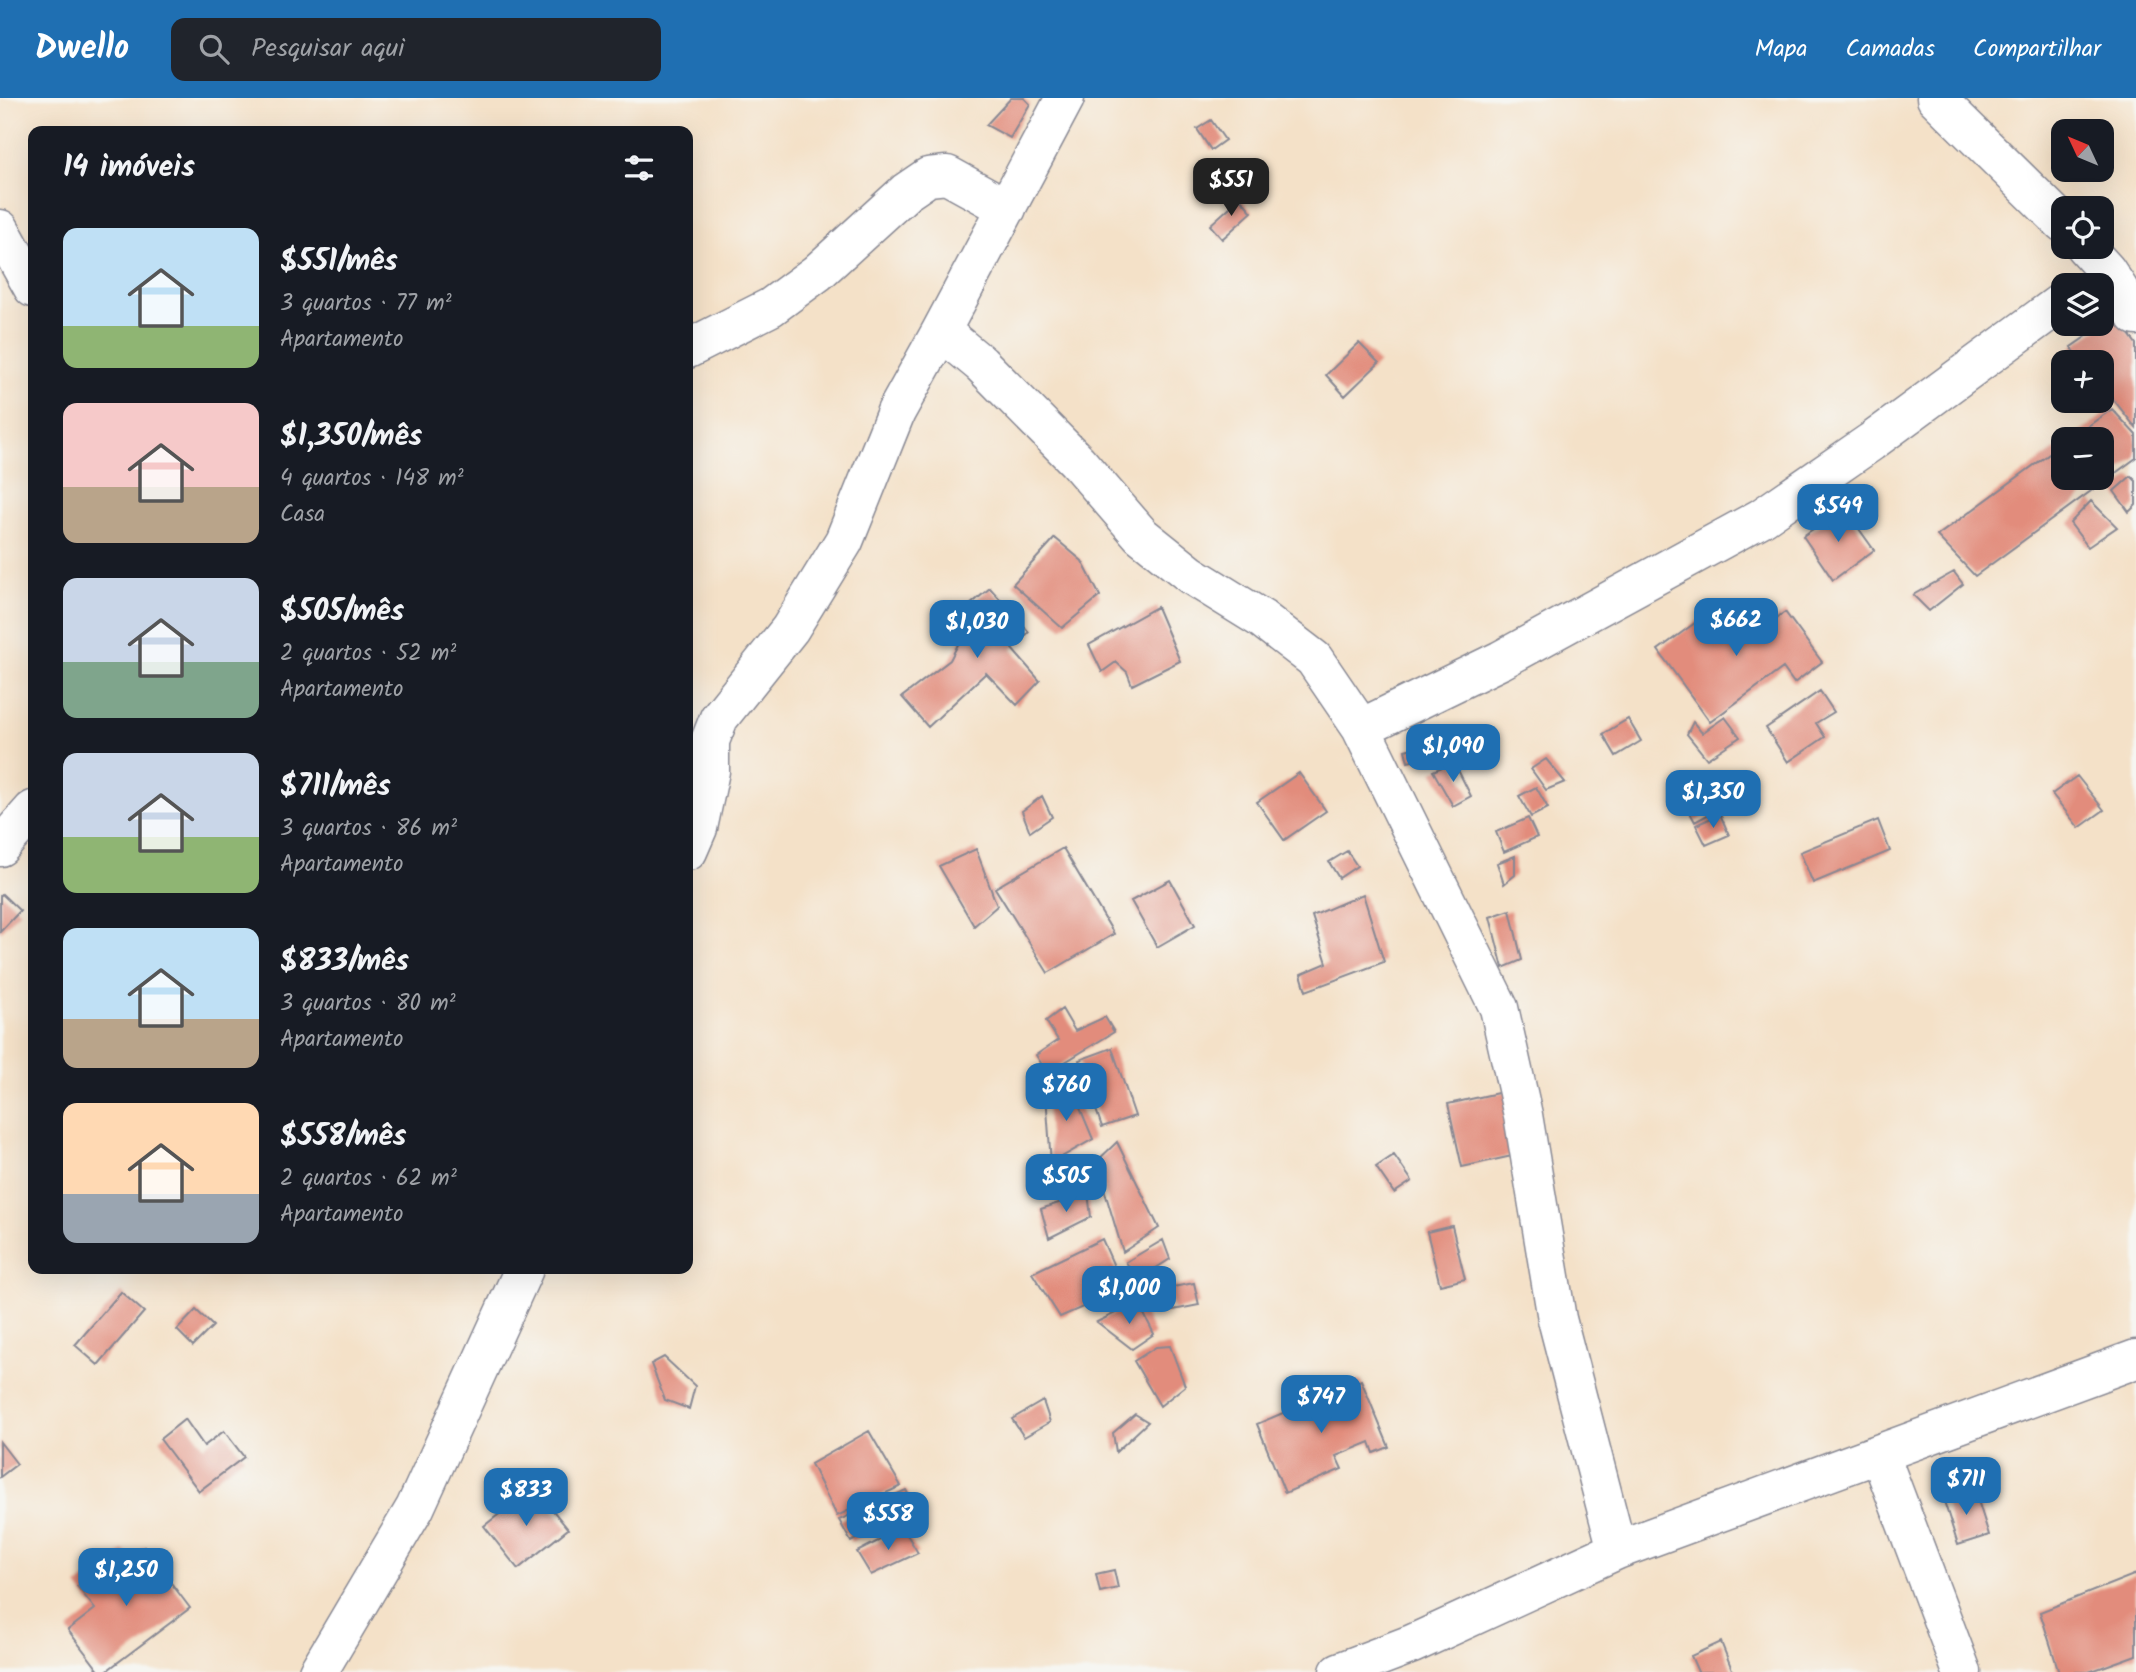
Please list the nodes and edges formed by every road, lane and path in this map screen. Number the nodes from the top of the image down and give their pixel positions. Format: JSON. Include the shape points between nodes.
{"nodes":[{"id":1,"x":1065,"y":98,"type":"edge"},
{"id":2,"x":1936,"y":98,"type":"edge"},
{"id":3,"x":1007,"y":208,"type":"junction"},
{"id":4,"x":2051,"y":211,"type":"edge"},
{"id":5,"x":0,"y":229,"type":"edge"},
{"id":6,"x":2092,"y":267,"type":"edge"},
{"id":7,"x":28,"y":279,"type":"edge"},
{"id":8,"x":2051,"y":310,"type":"edge"},
{"id":9,"x":2136,"y":316,"type":"edge"},
{"id":10,"x":941,"y":331,"type":"junction"},
{"id":11,"x":693,"y":346,"type":"edge"},
{"id":12,"x":1361,"y":728,"type":"junction"},
{"id":13,"x":28,"y":816,"type":"edge"},
{"id":14,"x":693,"y":840,"type":"edge"},
{"id":15,"x":0,"y":848,"type":"edge"},
{"id":16,"x":522,"y":1274,"type":"edge"},
{"id":17,"x":2136,"y":1359,"type":"edge"},
{"id":18,"x":1880,"y":1455,"type":"junction"},
{"id":19,"x":1617,"y":1550,"type":"junction"},
{"id":20,"x":1417,"y":1658,"type":"edge"},
{"id":21,"x":318,"y":1672,"type":"edge"},
{"id":22,"x":1339,"y":1672,"type":"edge"},
{"id":23,"x":1962,"y":1672,"type":"edge"}],
"edges":[{"from":1,"to":3,"type":"street"},
{"from":2,"to":4,"type":"street"},
{"from":3,"to":10,"type":"street"},
{"from":3,"to":11,"type":"street","via":[[947,175],[928,177],[771,307]]},
{"from":5,"to":7,"type":"street"},
{"from":6,"to":9,"type":"street"},
{"from":8,"to":12,"type":"street","via":[[1761,518],[1502,660]]},
{"from":10,"to":12,"type":"street","via":[[1029,412],[1141,535],[1314,659]]},
{"from":10,"to":14,"type":"street","via":[[895,412],[844,541],[790,629],[719,718],[710,741],[710,771]]},
{"from":12,"to":19,"type":"street","via":[[1499,1008],[1524,1115],[1556,1319]]},
{"from":13,"to":15,"type":"street"},
{"from":16,"to":21,"type":"street","via":[[415,1508]]},
{"from":17,"to":18,"type":"street"},
{"from":18,"to":19,"type":"street"},
{"from":18,"to":23,"type":"street"},
{"from":19,"to":20,"type":"street"},
{"from":20,"to":22,"type":"street"}]}
